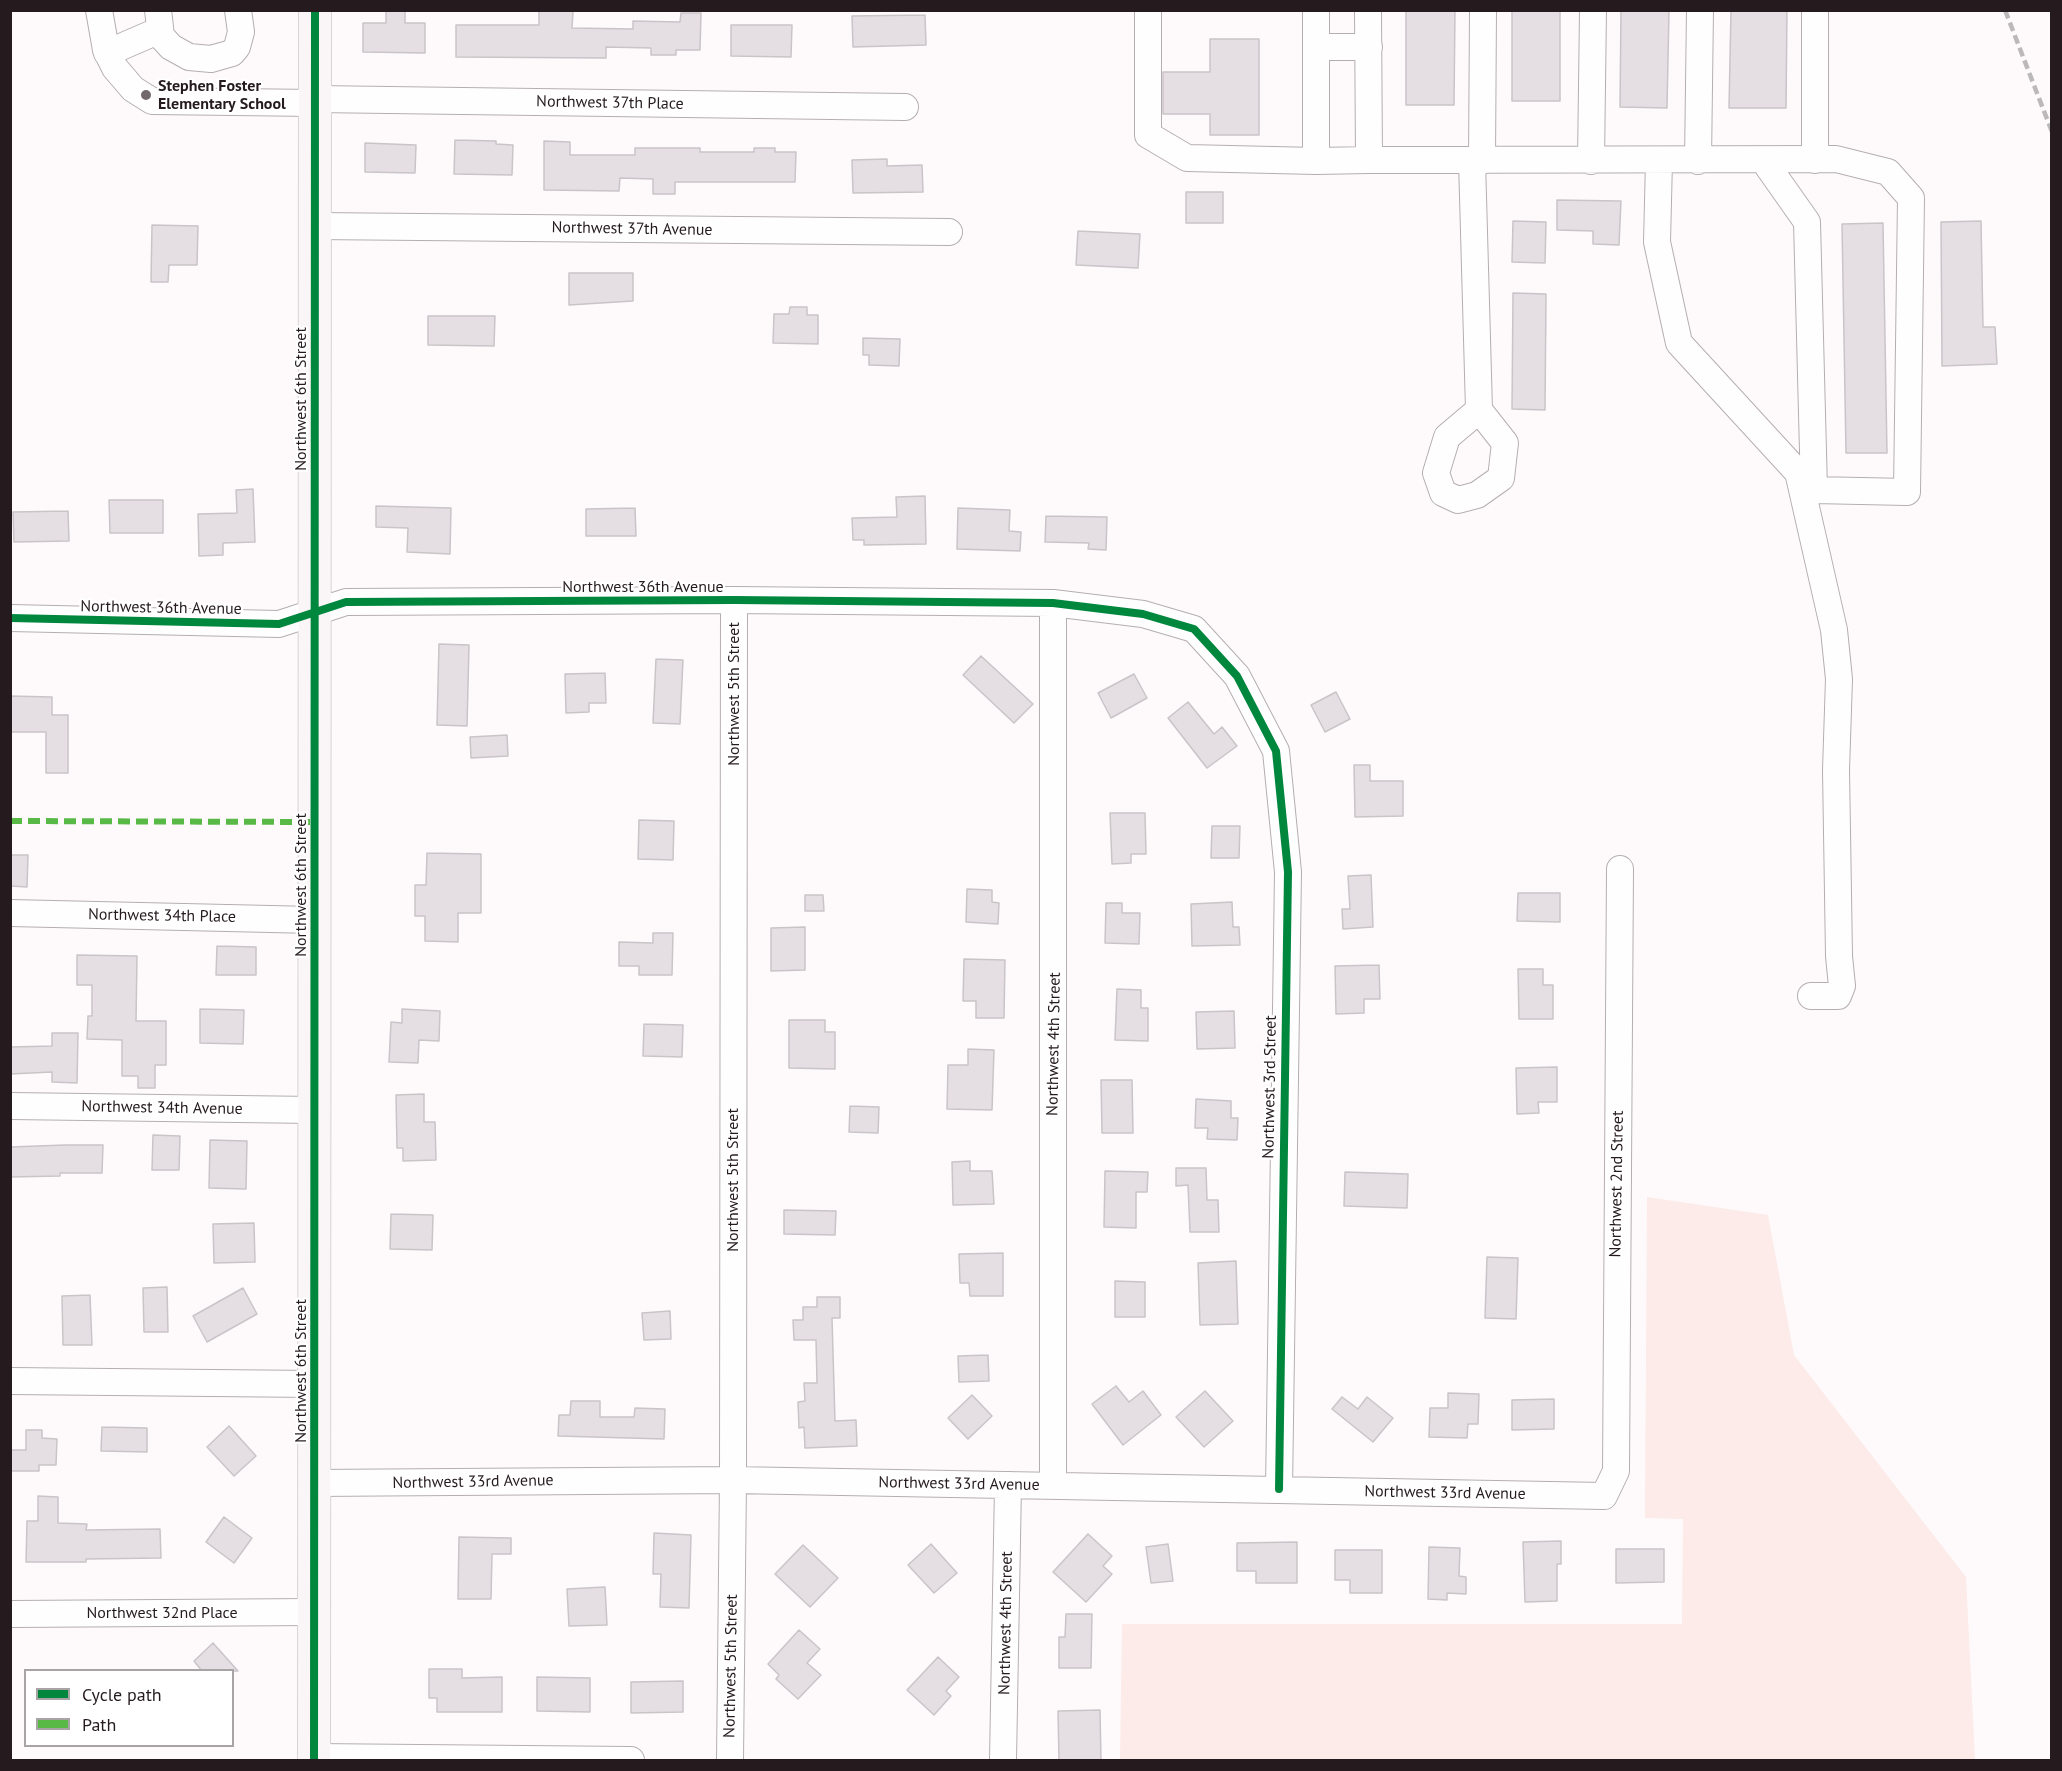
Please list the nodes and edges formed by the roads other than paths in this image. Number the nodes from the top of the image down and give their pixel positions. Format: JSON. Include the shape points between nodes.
{"nodes":[{"id":1,"x":99,"y":10,"type":"edge"},
{"id":2,"x":238,"y":10,"type":"edge"},
{"id":3,"x":315,"y":10,"type":"edge"},
{"id":4,"x":1148,"y":10,"type":"edge"},
{"id":5,"x":1316,"y":10,"type":"edge"},
{"id":6,"x":1368,"y":10,"type":"edge"},
{"id":7,"x":1483,"y":10,"type":"edge"},
{"id":8,"x":1593,"y":10,"type":"edge"},
{"id":9,"x":1700,"y":10,"type":"edge"},
{"id":10,"x":1815,"y":10,"type":"edge"},
{"id":11,"x":159,"y":20,"type":"edge"},
{"id":12,"x":1316,"y":47,"type":"junction"},
{"id":13,"x":1369,"y":47,"type":"junction"},
{"id":14,"x":107,"y":53,"type":"junction"},
{"id":15,"x":315,"y":101,"type":"junction"},
{"id":16,"x":904,"y":107,"type":"dead end"},
{"id":17,"x":1369,"y":160,"type":"junction"},
{"id":18,"x":1477,"y":160,"type":"junction"},
{"id":19,"x":1815,"y":160,"type":"junction"},
{"id":20,"x":1316,"y":161,"type":"junction"},
{"id":21,"x":1591,"y":161,"type":"junction"},
{"id":22,"x":1659,"y":161,"type":"junction"},
{"id":23,"x":1698,"y":161,"type":"junction"},
{"id":24,"x":1764,"y":161,"type":"junction"},
{"id":25,"x":315,"y":226,"type":"junction"},
{"id":26,"x":949,"y":232,"type":"dead end"},
{"id":27,"x":1479,"y":410,"type":"dead end"},
{"id":28,"x":1806,"y":481,"type":"junction"},
{"id":29,"x":734,"y":600,"type":"junction"},
{"id":30,"x":1053,"y":603,"type":"junction"},
{"id":31,"x":314,"y":613,"type":"junction"},
{"id":32,"x":10,"y":618,"type":"edge"},
{"id":33,"x":1246,"y":693,"type":"joint"},
{"id":34,"x":1620,"y":869,"type":"dead end"},
{"id":35,"x":10,"y":913,"type":"edge"},
{"id":36,"x":314,"y":920,"type":"junction"},
{"id":37,"x":1811,"y":996,"type":"dead end"},
{"id":38,"x":10,"y":1106,"type":"edge"},
{"id":39,"x":314,"y":1110,"type":"junction"},
{"id":40,"x":10,"y":1381,"type":"edge"},
{"id":41,"x":314,"y":1384,"type":"junction"},
{"id":42,"x":733,"y":1480,"type":"junction"},
{"id":43,"x":314,"y":1484,"type":"junction"},
{"id":44,"x":1008,"y":1485,"type":"junction"},
{"id":45,"x":1053,"y":1486,"type":"junction"},
{"id":46,"x":1279,"y":1489,"type":"junction"},
{"id":47,"x":1604,"y":1496,"type":"joint"},
{"id":48,"x":314,"y":1612,"type":"junction"},
{"id":49,"x":10,"y":1614,"type":"edge"},
{"id":50,"x":314,"y":1759,"type":"edge"},
{"id":51,"x":631,"y":1761,"type":"edge"},
{"id":52,"x":730,"y":1761,"type":"edge"},
{"id":53,"x":1003,"y":1761,"type":"edge"}],
"edges":[{"from":1,"to":14,"type":"street"},
{"from":2,"to":11,"type":"street","via":[[241,32],[237,47],[232,53],[211,59],[183,55],[161,36]]},
{"from":3,"to":15,"type":"main road","name":"Northwest 6th Street"},
{"from":4,"to":20,"type":"street","via":[[1149,135],[1187,158]]},
{"from":5,"to":12,"type":"street"},
{"from":6,"to":13,"type":"street"},
{"from":7,"to":18,"type":"street"},
{"from":8,"to":21,"type":"street"},
{"from":9,"to":23,"type":"street"},
{"from":10,"to":19,"type":"street"},
{"from":11,"to":14,"type":"street"},
{"from":12,"to":13,"type":"street"},
{"from":12,"to":20,"type":"street"},
{"from":13,"to":17,"type":"street"},
{"from":14,"to":15,"type":"street","name":"Northwest 37th Place","via":[[133,89],[160,103]]},
{"from":15,"to":16,"type":"street","name":"Northwest 37th Place"},
{"from":15,"to":25,"type":"main road","name":"Northwest 6th Street"},
{"from":17,"to":18,"type":"street"},
{"from":17,"to":20,"type":"street"},
{"from":18,"to":21,"type":"street"},
{"from":18,"to":27,"type":"street"},
{"from":19,"to":24,"type":"street"},
{"from":19,"to":28,"type":"street","via":[[1836,159],[1887,172],[1911,198],[1907,492]]},
{"from":21,"to":22,"type":"street"},
{"from":22,"to":23,"type":"street"},
{"from":22,"to":28,"type":"street","via":[[1657,242],[1679,343]]},
{"from":23,"to":24,"type":"street"},
{"from":24,"to":28,"type":"street","via":[[1807,222]]},
{"from":25,"to":26,"type":"street","name":"Northwest 37th Avenue"},
{"from":25,"to":31,"type":"main road","name":"Northwest 6th Street"},
{"from":28,"to":37,"type":"street","via":[[1834,630],[1839,679],[1836,770],[1842,986],[1838,996]]},
{"from":29,"to":30,"type":"street","name":"Northwest 36th Avenue"},
{"from":29,"to":31,"type":"street","name":"Northwest 36th Avenue","via":[[346,602]]},
{"from":29,"to":42,"type":"street","name":"Northwest 5th Street"},
{"from":30,"to":33,"type":"street","name":"Northwest 36th Avenue","via":[[1143,614],[1194,628],[1237,676]]},
{"from":30,"to":45,"type":"street","name":"Northwest 4th Street"},
{"from":31,"to":32,"type":"street","name":"Northwest 36th Avenue","via":[[279,624]]},
{"from":31,"to":36,"type":"main road","name":"Northwest 6th Street"},
{"from":33,"to":46,"type":"street","name":"Northwest 3rd Street","via":[[1276,751],[1288,872]]},
{"from":34,"to":47,"type":"street","name":"Northwest 2nd Street","via":[[1616,1471]]},
{"from":35,"to":36,"type":"street","name":"Northwest 34th Place"},
{"from":36,"to":39,"type":"main road","name":"Northwest 6th Street"},
{"from":38,"to":39,"type":"street","name":"Northwest 34th Avenue"},
{"from":39,"to":41,"type":"main road","name":"Northwest 6th Street"},
{"from":40,"to":41,"type":"street"},
{"from":41,"to":43,"type":"main road","name":"Northwest 6th Street"},
{"from":42,"to":43,"type":"street","name":"Northwest 33rd Avenue"},
{"from":42,"to":44,"type":"street","name":"Northwest 33rd Avenue"},
{"from":42,"to":52,"type":"street","name":"Northwest 5th Street"},
{"from":43,"to":48,"type":"main road","name":"Northwest 6th Street"},
{"from":44,"to":45,"type":"street","name":"Northwest 33rd Avenue"},
{"from":44,"to":53,"type":"street","name":"Northwest 4th Street"},
{"from":45,"to":46,"type":"street","name":"Northwest 33rd Avenue"},
{"from":46,"to":47,"type":"street","name":"Northwest 33rd Avenue"},
{"from":48,"to":49,"type":"street","name":"Northwest 32nd Place"},
{"from":48,"to":50,"type":"main road","name":"Northwest 6th Street"},
{"from":50,"to":51,"type":"street"}]}
